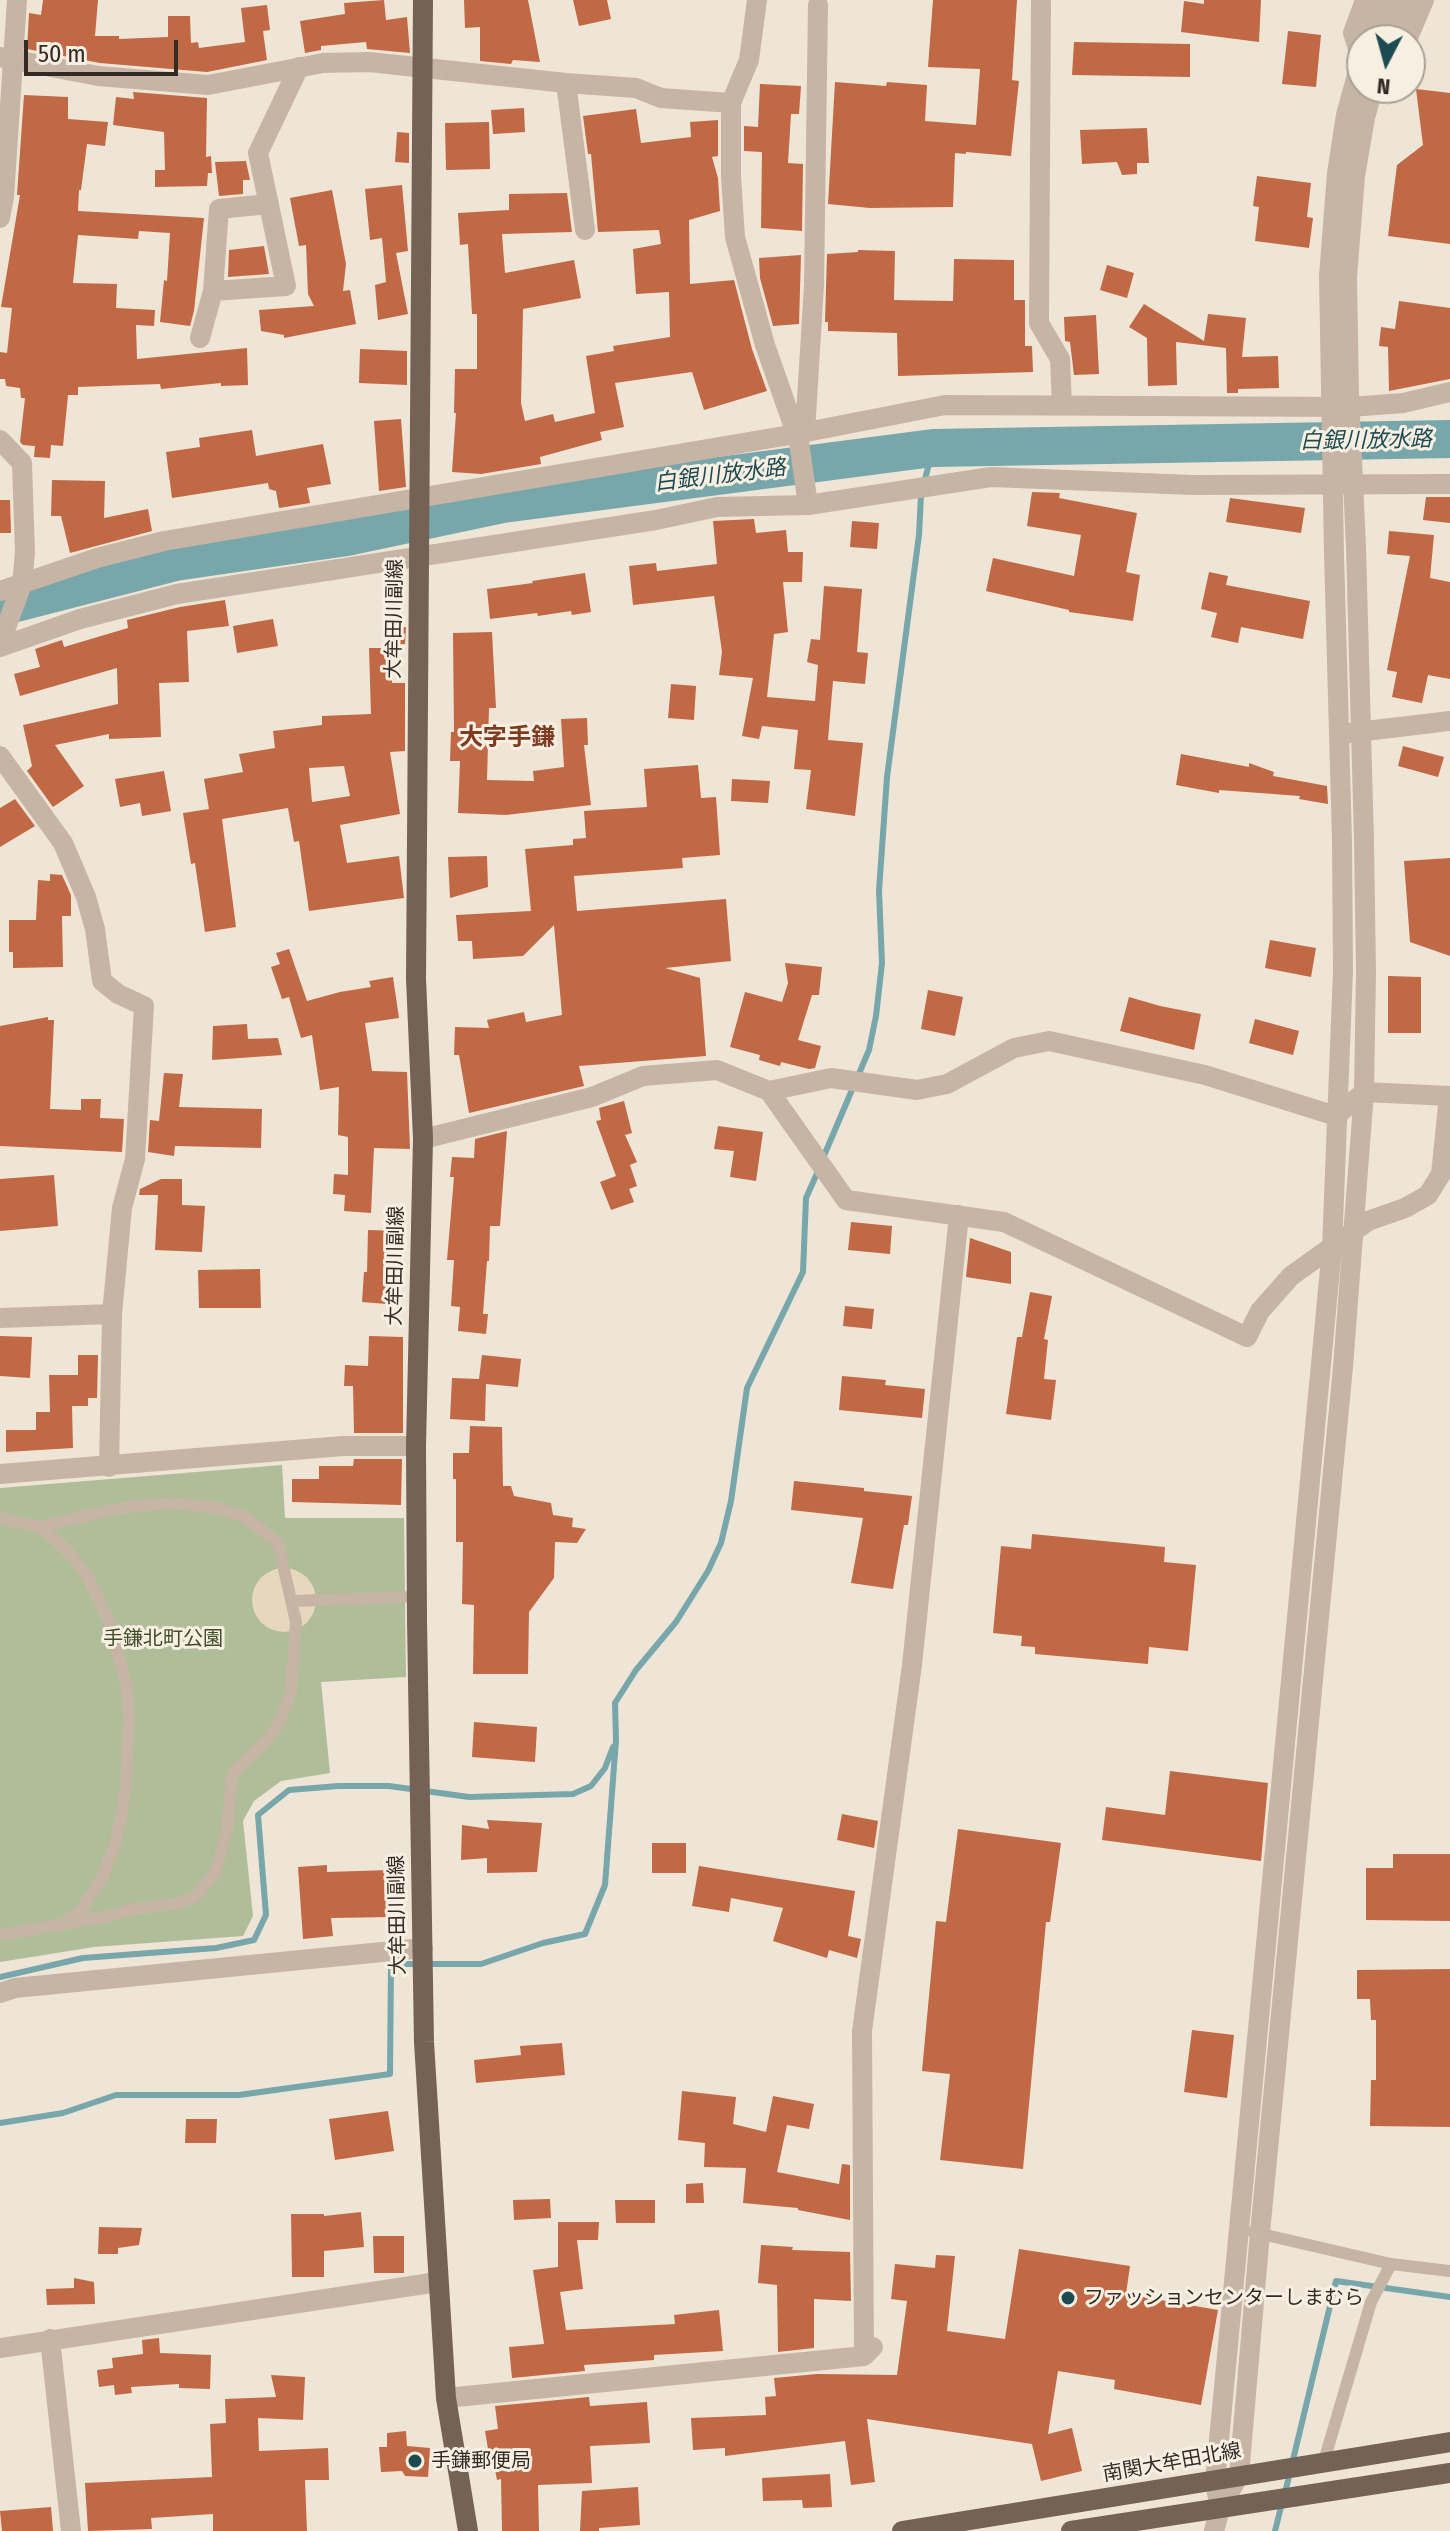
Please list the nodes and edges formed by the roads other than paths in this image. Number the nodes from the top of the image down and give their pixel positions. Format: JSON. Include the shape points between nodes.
{"nodes":[{"id":1,"x":17,"y":0,"type":"edge"},
{"id":2,"x":423,"y":0,"type":"edge"},
{"id":3,"x":757,"y":0,"type":"edge"},
{"id":4,"x":1041,"y":0,"type":"edge"},
{"id":5,"x":1365,"y":0,"type":"edge"},
{"id":6,"x":1384,"y":0,"type":"edge"},
{"id":7,"x":1404,"y":0,"type":"edge"},
{"id":8,"x":1424,"y":0,"type":"edge"},
{"id":9,"x":818,"y":5,"type":"dead end"},
{"id":10,"x":1356,"y":24,"type":"edge"},
{"id":11,"x":1374,"y":24,"type":"edge"},
{"id":12,"x":1394,"y":24,"type":"edge"},
{"id":13,"x":1414,"y":24,"type":"edge"},
{"id":14,"x":7,"y":57,"type":"edge"},
{"id":15,"x":299,"y":67,"type":"junction"},
{"id":16,"x":423,"y":68,"type":"junction"},
{"id":17,"x":566,"y":83,"type":"junction"},
{"id":18,"x":731,"y":103,"type":"junction"},
{"id":19,"x":1349,"y":104,"type":"edge"},
{"id":20,"x":1369,"y":104,"type":"edge"},
{"id":21,"x":269,"y":204,"type":"junction"},
{"id":22,"x":0,"y":218,"type":"edge"},
{"id":23,"x":585,"y":230,"type":"dead end"},
{"id":24,"x":213,"y":291,"type":"junction"},
{"id":25,"x":200,"y":338,"type":"dead end"},
{"id":26,"x":1450,"y":392,"type":"edge"},
{"id":27,"x":1062,"y":406,"type":"junction"},
{"id":28,"x":1341,"y":407,"type":"junction"},
{"id":29,"x":800,"y":436,"type":"junction"},
{"id":30,"x":0,"y":440,"type":"edge"},
{"id":31,"x":1343,"y":484,"type":"junction"},
{"id":32,"x":1450,"y":484,"type":"edge"},
{"id":33,"x":420,"y":498,"type":"junction"},
{"id":34,"x":808,"y":499,"type":"junction"},
{"id":35,"x":419,"y":553,"type":"junction"},
{"id":36,"x":22,"y":584,"type":"junction"},
{"id":37,"x":0,"y":591,"type":"edge"},
{"id":38,"x":0,"y":646,"type":"edge"},
{"id":39,"x":1450,"y":721,"type":"edge"},
{"id":40,"x":1361,"y":731,"type":"junction"},
{"id":41,"x":1340,"y":734,"type":"junction"},
{"id":42,"x":0,"y":756,"type":"edge"},
{"id":43,"x":769,"y":1091,"type":"junction"},
{"id":44,"x":1364,"y":1092,"type":"junction"},
{"id":45,"x":1449,"y":1096,"type":"edge"},
{"id":46,"x":1336,"y":1116,"type":"junction"},
{"id":47,"x":423,"y":1139,"type":"junction"},
{"id":48,"x":959,"y":1215,"type":"junction"},
{"id":49,"x":1354,"y":1232,"type":"junction"},
{"id":50,"x":1332,"y":1248,"type":"junction"},
{"id":51,"x":112,"y":1314,"type":"junction"},
{"id":52,"x":0,"y":1318,"type":"edge"},
{"id":53,"x":416,"y":1446,"type":"junction"},
{"id":54,"x":109,"y":1467,"type":"junction"},
{"id":55,"x":0,"y":1474,"type":"edge"},
{"id":56,"x":0,"y":1518,"type":"edge"},
{"id":57,"x":39,"y":1527,"type":"junction"},
{"id":58,"x":405,"y":1597,"type":"dead end"},
{"id":59,"x":293,"y":1601,"type":"junction"},
{"id":60,"x":64,"y":1924,"type":"junction"},
{"id":61,"x":0,"y":1935,"type":"edge"},
{"id":62,"x":423,"y":1948,"type":"junction"},
{"id":63,"x":0,"y":1993,"type":"edge"},
{"id":64,"x":1239,"y":2228,"type":"junction"},
{"id":65,"x":1260,"y":2233,"type":"junction"},
{"id":66,"x":1391,"y":2264,"type":"junction"},
{"id":67,"x":1450,"y":2271,"type":"edge"},
{"id":68,"x":438,"y":2282,"type":"junction"},
{"id":69,"x":50,"y":2339,"type":"junction"},
{"id":70,"x":0,"y":2348,"type":"edge"},
{"id":71,"x":446,"y":2398,"type":"junction"},
{"id":72,"x":1450,"y":2442,"type":"edge"},
{"id":73,"x":1324,"y":2461,"type":"junction"},
{"id":74,"x":1450,"y":2473,"type":"edge"},
{"id":75,"x":1239,"y":2475,"type":"junction"},
{"id":76,"x":1215,"y":2482,"type":"junction"},
{"id":77,"x":1220,"y":2509,"type":"junction"},
{"id":78,"x":71,"y":2531,"type":"edge"},
{"id":79,"x":468,"y":2531,"type":"edge"},
{"id":80,"x":902,"y":2531,"type":"edge"},
{"id":81,"x":1071,"y":2531,"type":"edge"},
{"id":82,"x":1214,"y":2531,"type":"edge"}],
"edges":[{"from":1,"to":14,"type":"street"},
{"from":2,"to":16,"type":"main road","name":"大牟田川副線"},
{"from":3,"to":18,"type":"street","via":[[749,60]]},
{"from":4,"to":27,"type":"street","via":[[1039,323],[1060,359]]},
{"from":5,"to":10,"type":"street"},
{"from":6,"to":11,"type":"street"},
{"from":7,"to":12,"type":"street"},
{"from":8,"to":13,"type":"street"},
{"from":9,"to":29,"type":"street","via":[[814,285]]},
{"from":14,"to":15,"type":"street","via":[[98,76],[208,85]]},
{"from":14,"to":22,"type":"street"},
{"from":15,"to":16,"type":"street","via":[[369,62]]},
{"from":15,"to":21,"type":"street","via":[[258,153]]},
{"from":16,"to":17,"type":"street"},
{"from":16,"to":33,"type":"main road","name":"大牟田川副線"},
{"from":17,"to":18,"type":"street"},
{"from":17,"to":23,"type":"street"},
{"from":18,"to":29,"type":"street","via":[[735,237],[765,345]]},
{"from":19,"to":28,"type":"street","via":[[1329,276]]},
{"from":20,"to":28,"type":"street","via":[[1350,227]]},
{"from":21,"to":24,"type":"street","via":[[219,209]]},
{"from":21,"to":24,"type":"street","via":[[286,286]]},
{"from":24,"to":25,"type":"street"},
{"from":26,"to":28,"type":"street","via":[[1403,403]]},
{"from":27,"to":28,"type":"street"},
{"from":27,"to":29,"type":"street","via":[[945,405]]},
{"from":28,"to":31,"type":"street"},
{"from":29,"to":33,"type":"street"},
{"from":29,"to":34,"type":"street"},
{"from":30,"to":36,"type":"street","via":[[22,463]]},
{"from":31,"to":32,"type":"street"},
{"from":31,"to":34,"type":"street","via":[[991,477]]},
{"from":31,"to":40,"type":"street","via":[[1356,547]]},
{"from":31,"to":41,"type":"street","via":[[1334,554]]},
{"from":33,"to":35,"type":"main road","name":"大牟田川副線"},
{"from":33,"to":36,"type":"street","via":[[164,541]]},
{"from":34,"to":35,"type":"street","via":[[717,507]]},
{"from":35,"to":38,"type":"street","via":[[177,594]]},
{"from":35,"to":47,"type":"main road","name":"大牟田川副線","via":[[416,979]]},
{"from":36,"to":37,"type":"street"},
{"from":36,"to":38,"type":"street"},
{"from":39,"to":40,"type":"street"},
{"from":40,"to":41,"type":"street"},
{"from":40,"to":44,"type":"street"},
{"from":41,"to":46,"type":"street","via":[[1343,971]]},
{"from":42,"to":51,"type":"street","via":[[63,843],[86,897],[102,981],[144,1006],[135,1159],[122,1208]]},
{"from":43,"to":46,"type":"street","via":[[831,1078],[917,1090],[947,1084],[1014,1048],[1049,1041],[1205,1075]]},
{"from":43,"to":47,"type":"street","via":[[717,1070],[643,1076],[592,1097]]},
{"from":43,"to":48,"type":"street","via":[[846,1200]]},
{"from":44,"to":45,"type":"street"},
{"from":44,"to":46,"type":"street"},
{"from":44,"to":49,"type":"street"},
{"from":45,"to":49,"type":"street","via":[[1441,1174],[1428,1195]]},
{"from":46,"to":50,"type":"street"},
{"from":47,"to":53,"type":"main road","name":"大牟田川副線"},
{"from":48,"to":50,"type":"street","via":[[1004,1222],[1247,1337],[1260,1311],[1291,1276]]},
{"from":48,"to":71,"type":"street","via":[[912,1665],[862,2031],[869,2351]]},
{"from":49,"to":50,"type":"street"},
{"from":49,"to":65,"type":"street"},
{"from":50,"to":64,"type":"street"},
{"from":51,"to":52,"type":"street"},
{"from":51,"to":54,"type":"street"},
{"from":53,"to":54,"type":"street","via":[[343,1446]]},
{"from":53,"to":62,"type":"main road","name":"大牟田川副線"},
{"from":54,"to":55,"type":"street"},
{"from":56,"to":57,"type":"lane"},
{"from":57,"to":59,"type":"lane","via":[[121,1508],[170,1503],[217,1508],[247,1518],[278,1543]]},
{"from":57,"to":60,"type":"lane","via":[[72,1556],[97,1594],[126,1683],[129,1714],[126,1782],[115,1845],[101,1880]]},
{"from":58,"to":59,"type":"lane"},
{"from":59,"to":60,"type":"lane","via":[[297,1635],[291,1692],[277,1727],[232,1773],[227,1829],[215,1874],[196,1896],[179,1903]]},
{"from":60,"to":61,"type":"lane"},
{"from":62,"to":63,"type":"street"},
{"from":62,"to":68,"type":"main road","name":"大牟田川副線"},
{"from":64,"to":65,"type":"lane"},
{"from":64,"to":76,"type":"street"},
{"from":65,"to":66,"type":"lane"},
{"from":65,"to":75,"type":"street"},
{"from":66,"to":67,"type":"lane"},
{"from":66,"to":73,"type":"lane","via":[[1371,2302]]},
{"from":68,"to":69,"type":"street"},
{"from":68,"to":71,"type":"main road","name":"大牟田川副線"},
{"from":69,"to":70,"type":"street"},
{"from":69,"to":78,"type":"street"},
{"from":71,"to":79,"type":"main road","name":"大牟田川副線"},
{"from":72,"to":73,"type":"main road","name":"南関大牟田北線"},
{"from":73,"to":75,"type":"main road","name":"南関大牟田北線"},
{"from":74,"to":77,"type":"main road"},
{"from":75,"to":76,"type":"main road","name":"南関大牟田北線"},
{"from":75,"to":77,"type":"street"},
{"from":76,"to":77,"type":"street"},
{"from":76,"to":80,"type":"main road","name":"南関大牟田北線"},
{"from":77,"to":81,"type":"main road"},
{"from":77,"to":82,"type":"street"}]}
